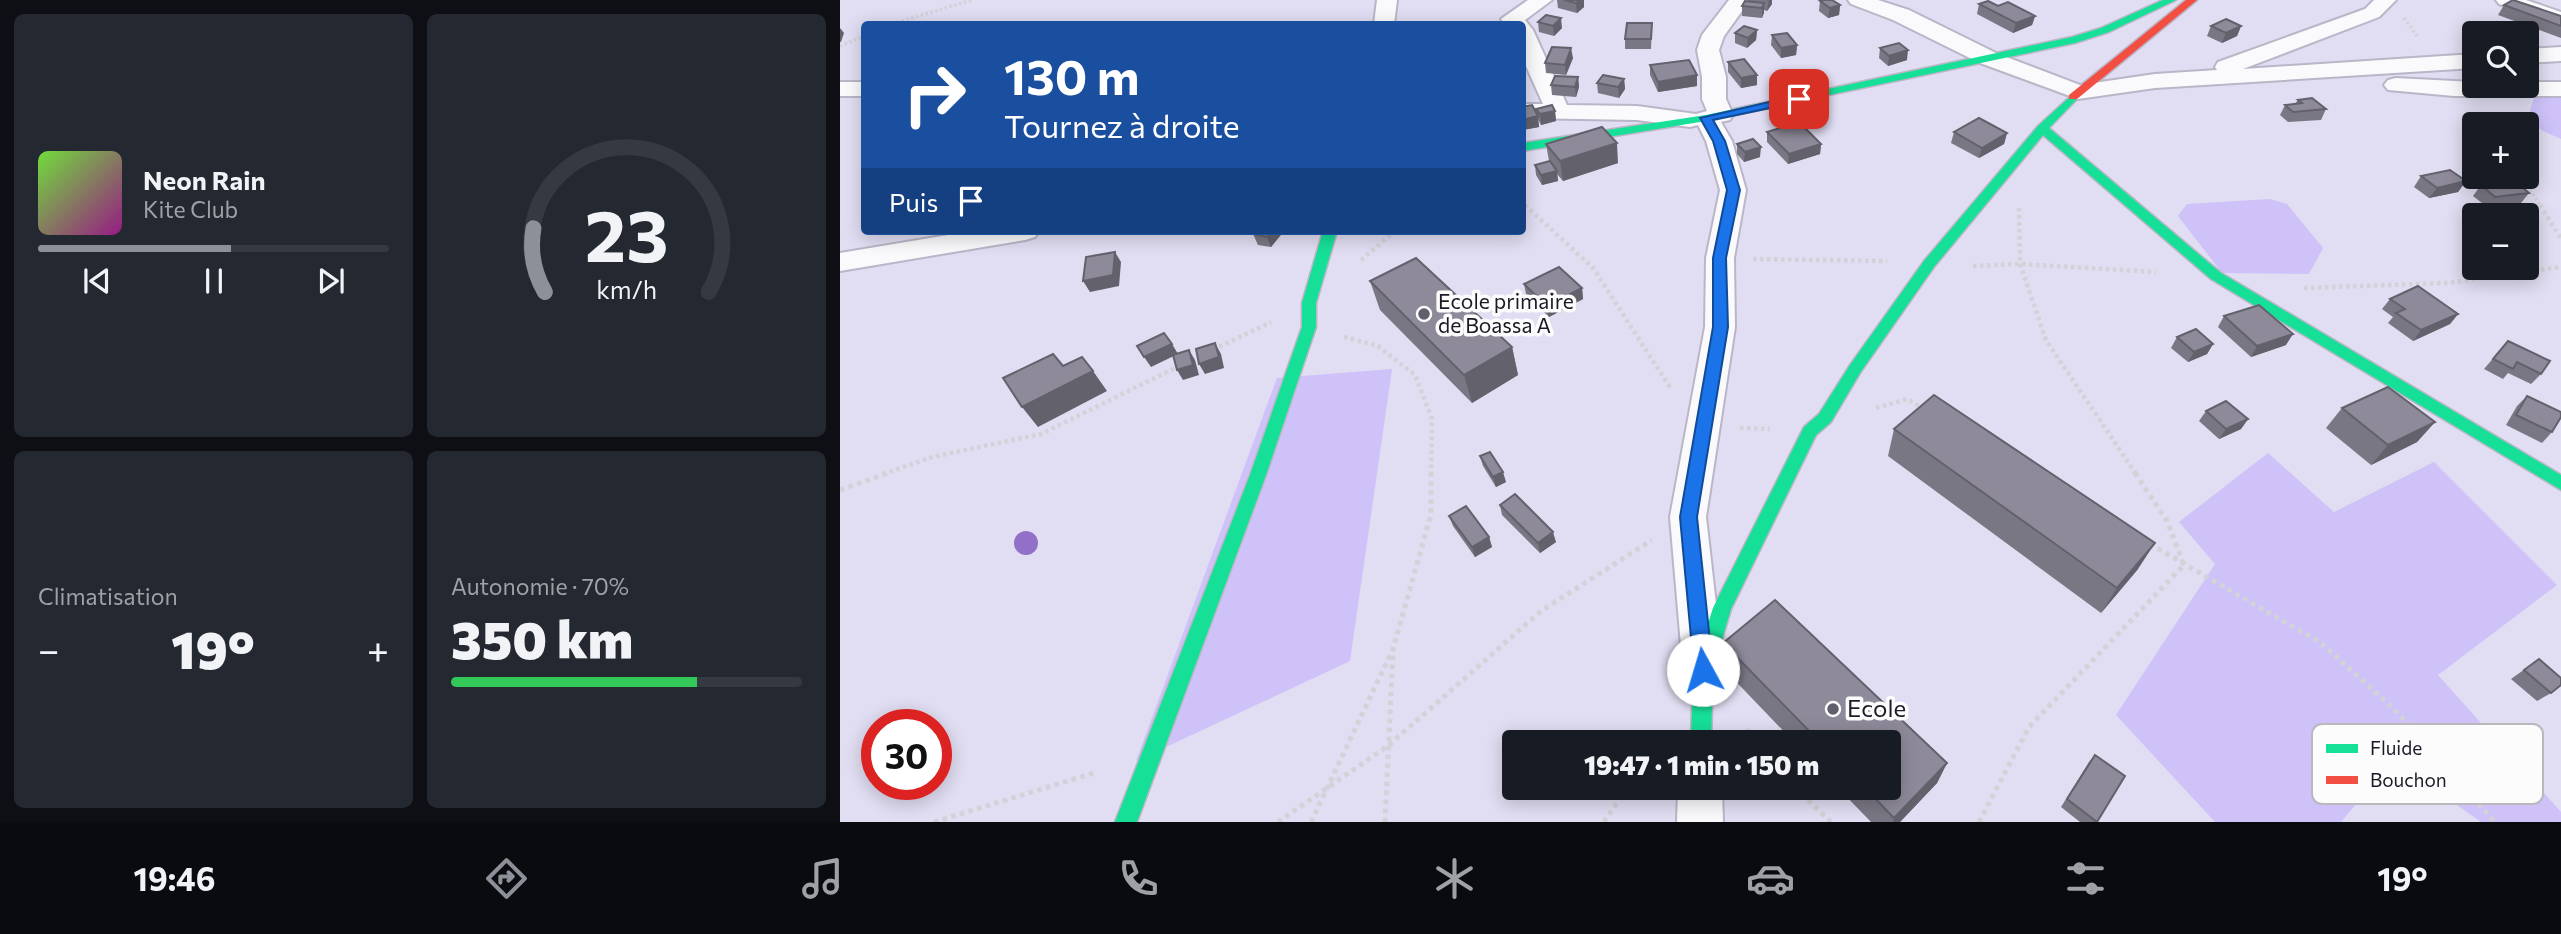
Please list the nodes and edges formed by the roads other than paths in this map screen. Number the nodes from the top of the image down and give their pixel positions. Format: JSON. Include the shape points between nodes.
{"nodes":[{"id":1,"x":1387,"y":0,"type":"edge"},
{"id":2,"x":1542,"y":0,"type":"edge"},
{"id":3,"x":1740,"y":0,"type":"edge"},
{"id":4,"x":1858,"y":0,"type":"edge"},
{"id":5,"x":2171,"y":0,"type":"edge"},
{"id":6,"x":2192,"y":0,"type":"edge"},
{"id":7,"x":2386,"y":0,"type":"edge"},
{"id":8,"x":2506,"y":0,"type":"edge"},
{"id":9,"x":1515,"y":15,"type":"edge"},
{"id":10,"x":2561,"y":19,"type":"edge"},
{"id":11,"x":1384,"y":21,"type":"edge"},
{"id":12,"x":1526,"y":39,"type":"edge"},
{"id":13,"x":2561,"y":54,"type":"edge"},
{"id":14,"x":2539,"y":55,"type":"edge"},
{"id":15,"x":1988,"y":58,"type":"junction"},
{"id":16,"x":2462,"y":62,"type":"edge"},
{"id":17,"x":2259,"y":76,"type":"junction"},
{"id":18,"x":2194,"y":79,"type":"junction"},
{"id":19,"x":840,"y":89,"type":"edge"},
{"id":20,"x":861,"y":89,"type":"edge"},
{"id":21,"x":2561,"y":89,"type":"edge"},
{"id":22,"x":2078,"y":92,"type":"junction"},
{"id":23,"x":1526,"y":111,"type":"edge"},
{"id":24,"x":1559,"y":111,"type":"junction"},
{"id":25,"x":1706,"y":118,"type":"junction"},
{"id":26,"x":2042,"y":128,"type":"junction"},
{"id":27,"x":1526,"y":146,"type":"edge"},
{"id":28,"x":1001,"y":235,"type":"edge"},
{"id":29,"x":1328,"y":235,"type":"edge"},
{"id":30,"x":840,"y":262,"type":"edge"},
{"id":31,"x":2561,"y":483,"type":"edge"},
{"id":32,"x":1703,"y":670,"type":"junction"},
{"id":33,"x":1701,"y":730,"type":"edge"},
{"id":34,"x":1700,"y":800,"type":"edge"},
{"id":35,"x":1126,"y":822,"type":"edge"},
{"id":36,"x":1700,"y":822,"type":"edge"}],
"edges":[{"from":1,"to":11,"type":"street"},
{"from":2,"to":9,"type":"street"},
{"from":3,"to":25,"type":"street","via":[[1708,50],[1714,99]]},
{"from":4,"to":15,"type":"street"},
{"from":5,"to":15,"type":"street","via":[[2075,40]]},
{"from":6,"to":22,"type":"street"},
{"from":7,"to":18,"type":"street","via":[[2372,13]]},
{"from":8,"to":10,"type":"street"},
{"from":12,"to":24,"type":"street"},
{"from":13,"to":14,"type":"street"},
{"from":15,"to":22,"type":"street"},
{"from":15,"to":25,"type":"street"},
{"from":16,"to":17,"type":"street"},
{"from":17,"to":18,"type":"street"},
{"from":17,"to":21,"type":"street","via":[[2454,89]]},
{"from":18,"to":22,"type":"street"},
{"from":19,"to":20,"type":"street"},
{"from":22,"to":26,"type":"street"},
{"from":23,"to":24,"type":"street"},
{"from":24,"to":25,"type":"street"},
{"from":25,"to":27,"type":"street"},
{"from":25,"to":32,"type":"street","via":[[1719,141],[1733,190],[1720,258],[1720,327],[1688,517]]},
{"from":26,"to":31,"type":"street","via":[[2216,276]]},
{"from":26,"to":32,"type":"street","via":[[1929,264],[1825,418],[1810,431],[1722,608]]},
{"from":28,"to":30,"type":"street"},
{"from":29,"to":35,"type":"street","via":[[1309,303],[1309,327]]},
{"from":32,"to":33,"type":"street"},
{"from":34,"to":36,"type":"street"}]}
